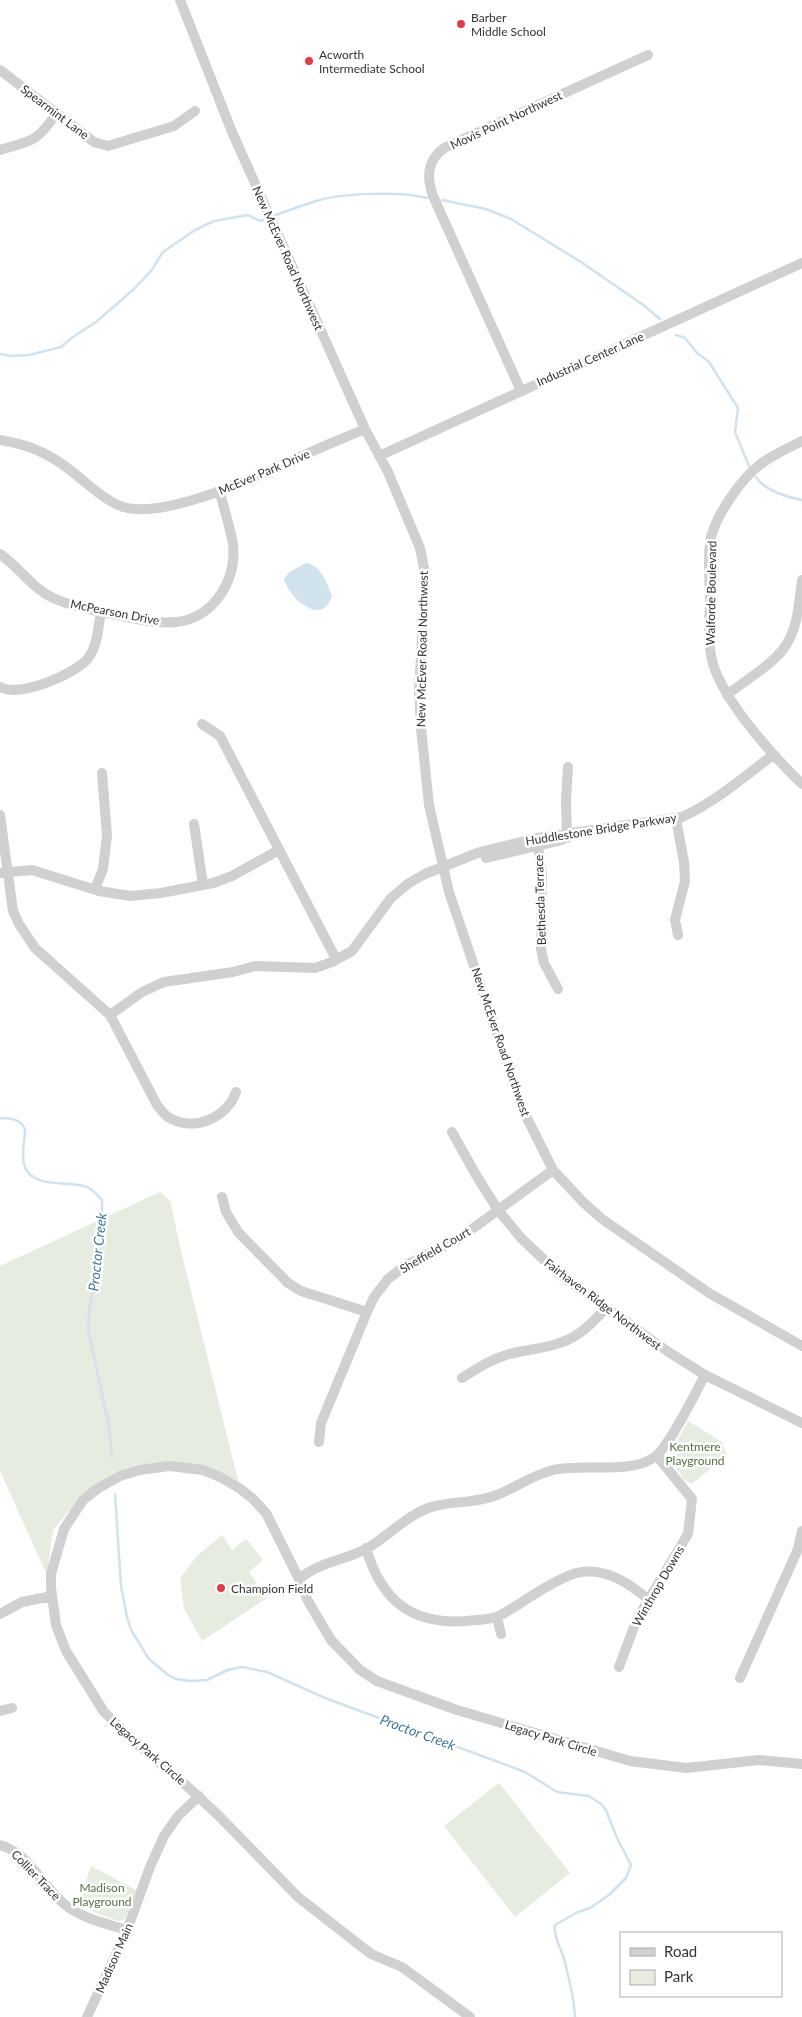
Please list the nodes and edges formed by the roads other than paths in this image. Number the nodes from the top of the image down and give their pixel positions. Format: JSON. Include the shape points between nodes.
{"nodes":[{"id":1,"x":180,"y":0,"type":"edge"},
{"id":2,"x":648,"y":55,"type":"dead end"},
{"id":3,"x":0,"y":70,"type":"edge"},
{"id":4,"x":196,"y":111,"type":"dead end"},
{"id":5,"x":56,"y":114,"type":"junction"},
{"id":6,"x":0,"y":150,"type":"edge"},
{"id":7,"x":802,"y":263,"type":"edge"},
{"id":8,"x":521,"y":391,"type":"junction"},
{"id":9,"x":365,"y":429,"type":"junction"},
{"id":10,"x":0,"y":440,"type":"edge"},
{"id":11,"x":802,"y":442,"type":"edge"},
{"id":12,"x":379,"y":456,"type":"junction"},
{"id":13,"x":220,"y":492,"type":"junction"},
{"id":14,"x":0,"y":554,"type":"edge"},
{"id":15,"x":802,"y":580,"type":"edge"},
{"id":16,"x":101,"y":612,"type":"junction"},
{"id":17,"x":800,"y":612,"type":"edge"},
{"id":18,"x":0,"y":687,"type":"edge"},
{"id":19,"x":727,"y":694,"type":"junction"},
{"id":20,"x":202,"y":724,"type":"dead end"},
{"id":21,"x":775,"y":758,"type":"junction"},
{"id":22,"x":568,"y":766,"type":"dead end"},
{"id":23,"x":102,"y":773,"type":"dead end"},
{"id":24,"x":802,"y":784,"type":"edge"},
{"id":25,"x":0,"y":815,"type":"edge"},
{"id":26,"x":676,"y":822,"type":"junction"},
{"id":27,"x":194,"y":824,"type":"dead end"},
{"id":28,"x":567,"y":836,"type":"junction"},
{"id":29,"x":537,"y":842,"type":"junction"},
{"id":30,"x":279,"y":850,"type":"junction"},
{"id":31,"x":444,"y":867,"type":"junction"},
{"id":32,"x":3,"y":872,"type":"edge"},
{"id":33,"x":203,"y":885,"type":"junction"},
{"id":34,"x":95,"y":889,"type":"junction"},
{"id":35,"x":678,"y":936,"type":"dead end"},
{"id":36,"x":336,"y":959,"type":"junction"},
{"id":37,"x":558,"y":989,"type":"dead end"},
{"id":38,"x":110,"y":1016,"type":"junction"},
{"id":39,"x":236,"y":1092,"type":"dead end"},
{"id":40,"x":452,"y":1132,"type":"dead end"},
{"id":41,"x":553,"y":1170,"type":"junction"},
{"id":42,"x":222,"y":1197,"type":"dead end"},
{"id":43,"x":498,"y":1210,"type":"junction"},
{"id":44,"x":606,"y":1308,"type":"junction"},
{"id":45,"x":367,"y":1312,"type":"junction"},
{"id":46,"x":802,"y":1346,"type":"edge"},
{"id":47,"x":705,"y":1375,"type":"junction"},
{"id":48,"x":462,"y":1378,"type":"dead end"},
{"id":49,"x":802,"y":1424,"type":"edge"},
{"id":50,"x":319,"y":1442,"type":"dead end"},
{"id":51,"x":657,"y":1456,"type":"junction"},
{"id":52,"x":802,"y":1532,"type":"edge"},
{"id":53,"x":366,"y":1548,"type":"junction"},
{"id":54,"x":299,"y":1579,"type":"junction"},
{"id":55,"x":52,"y":1596,"type":"junction"},
{"id":56,"x":649,"y":1600,"type":"junction"},
{"id":57,"x":0,"y":1614,"type":"edge"},
{"id":58,"x":496,"y":1617,"type":"junction"},
{"id":59,"x":501,"y":1634,"type":"dead end"},
{"id":60,"x":619,"y":1667,"type":"dead end"},
{"id":61,"x":740,"y":1678,"type":"dead end"},
{"id":62,"x":12,"y":1708,"type":"dead end"},
{"id":63,"x":0,"y":1711,"type":"edge"},
{"id":64,"x":802,"y":1764,"type":"edge"},
{"id":65,"x":198,"y":1796,"type":"junction"},
{"id":66,"x":0,"y":1845,"type":"edge"},
{"id":67,"x":127,"y":1930,"type":"junction"},
{"id":68,"x":87,"y":2017,"type":"edge"},
{"id":69,"x":470,"y":2017,"type":"edge"}],
"edges":[{"from":1,"to":9,"type":"street","name":"New McEver Road Northwest","via":[[232,132]]},
{"from":2,"to":8,"type":"street","name":"Movis Point Northwest","via":[[446,148],[431,163],[428,178],[433,196]]},
{"from":3,"to":5,"type":"street","name":"Spearmint Lane"},
{"from":4,"to":5,"type":"street","name":"Spearmint Lane","via":[[174,126],[108,146],[94,142]]},
{"from":5,"to":6,"type":"street","via":[[35,139]]},
{"from":7,"to":8,"type":"street","name":"Industrial Center Lane"},
{"from":8,"to":12,"type":"street","name":"Industrial Center Lane"},
{"from":9,"to":12,"type":"street","name":"New McEver Road Northwest"},
{"from":9,"to":13,"type":"street","name":"McEver Park Drive"},
{"from":10,"to":13,"type":"street","name":"McEver Park Drive","via":[[36,448],[119,506],[149,509]]},
{"from":11,"to":19,"type":"street","name":"Walforde Boulevard","via":[[760,464],[731,496],[710,539],[711,655]]},
{"from":12,"to":31,"type":"street","name":"New McEver Road Northwest","via":[[411,524],[425,573],[419,690],[421,728],[429,805]]},
{"from":13,"to":16,"type":"street","name":"McPearson Drive","via":[[233,560],[225,587],[211,606],[191,618],[173,622],[152,622]]},
{"from":14,"to":16,"type":"street","name":"McPearson Drive","via":[[52,597]]},
{"from":15,"to":17,"type":"street"},
{"from":16,"to":18,"type":"street","via":[[94,648],[81,664],[22,690]]},
{"from":17,"to":19,"type":"street","via":[[784,648]]},
{"from":19,"to":21,"type":"street","name":"Walforde Boulevard"},
{"from":20,"to":30,"type":"street","via":[[220,736]]},
{"from":21,"to":24,"type":"street","name":"Walforde Boulevard"},
{"from":21,"to":26,"type":"street","name":"Huddlestone Bridge Parkway","via":[[700,816]]},
{"from":22,"to":28,"type":"street"},
{"from":23,"to":34,"type":"street","via":[[107,835],[103,869]]},
{"from":25,"to":32,"type":"street"},
{"from":26,"to":28,"type":"street","name":"Huddlestone Bridge Parkway"},
{"from":26,"to":35,"type":"street","via":[[685,880],[675,920]]},
{"from":27,"to":33,"type":"street"},
{"from":28,"to":29,"type":"street","name":"Huddlestone Bridge Parkway"},
{"from":29,"to":31,"type":"street","name":"Huddlestone Bridge Parkway","via":[[480,852]]},
{"from":29,"to":37,"type":"street","name":"Bethesda Terrace","via":[[542,874],[541,949],[544,963]]},
{"from":30,"to":33,"type":"street","via":[[232,876]]},
{"from":30,"to":36,"type":"street"},
{"from":31,"to":36,"type":"street","name":"Huddlestone Bridge Parkway","via":[[409,883],[391,898],[352,951]]},
{"from":31,"to":41,"type":"street","name":"New McEver Road Northwest","via":[[449,892],[522,1108]]},
{"from":32,"to":34,"type":"street","via":[[32,870]]},
{"from":32,"to":38,"type":"street","via":[[13,911],[34,948]]},
{"from":33,"to":34,"type":"street","via":[[130,896]]},
{"from":36,"to":38,"type":"street","name":"Huddlestone Bridge Parkway","via":[[315,968],[255,966],[164,982],[142,992]]},
{"from":38,"to":39,"type":"street","via":[[157,1105],[167,1117],[185,1123],[216,1118],[233,1102]]},
{"from":40,"to":43,"type":"street","name":"Fairhaven Ridge Northwest"},
{"from":41,"to":43,"type":"street","name":"Sheffield Court"},
{"from":41,"to":46,"type":"street","name":"New McEver Road Northwest","via":[[602,1219],[708,1292]]},
{"from":42,"to":45,"type":"street","via":[[226,1212],[238,1231],[288,1283],[301,1291]]},
{"from":43,"to":44,"type":"street","name":"Fairhaven Ridge Northwest","via":[[545,1262]]},
{"from":43,"to":45,"type":"street","name":"Sheffield Court","via":[[457,1240],[406,1265],[388,1279]]},
{"from":44,"to":47,"type":"street","name":"Fairhaven Ridge Northwest"},
{"from":44,"to":48,"type":"street","via":[[577,1335],[556,1345],[496,1359]]},
{"from":45,"to":50,"type":"street","name":"Sheffield Court","via":[[321,1423]]},
{"from":47,"to":49,"type":"street","name":"Fairhaven Ridge Northwest"},
{"from":47,"to":51,"type":"street"},
{"from":51,"to":53,"type":"street","via":[[642,1464],[624,1467],[578,1466],[551,1470],[493,1497],[434,1506]]},
{"from":51,"to":56,"type":"street","name":"Winthrop Downs","via":[[692,1499],[692,1505],[688,1534]]},
{"from":52,"to":61,"type":"street","via":[[798,1549]]},
{"from":53,"to":54,"type":"street","via":[[315,1568]]},
{"from":53,"to":58,"type":"street","via":[[381,1585],[395,1602],[412,1614],[453,1622]]},
{"from":54,"to":55,"type":"street","name":"Legacy Park Circle","via":[[266,1513],[252,1498],[203,1470],[158,1466],[120,1476],[83,1500],[72,1514],[57,1548],[51,1574]]},
{"from":54,"to":64,"type":"street","name":"Legacy Park Circle","via":[[320,1622],[343,1654],[360,1670],[407,1692],[630,1761],[686,1768],[760,1760]]},
{"from":55,"to":57,"type":"street","via":[[22,1602]]},
{"from":55,"to":65,"type":"street","name":"Legacy Park Circle","via":[[56,1625],[66,1651],[104,1712]]},
{"from":56,"to":58,"type":"street","via":[[612,1576],[577,1573]]},
{"from":56,"to":60,"type":"street","name":"Winthrop Downs","via":[[637,1619]]},
{"from":58,"to":59,"type":"street"},
{"from":62,"to":63,"type":"street"},
{"from":65,"to":67,"type":"street","name":"Madison Main","via":[[164,1836]]},
{"from":65,"to":69,"type":"street","name":"Legacy Park Circle","via":[[298,1897],[371,1954],[402,1967]]},
{"from":66,"to":67,"type":"street","name":"Collier Trace","via":[[20,1855],[69,1908]]},
{"from":67,"to":68,"type":"street","name":"Madison Main"}]}
